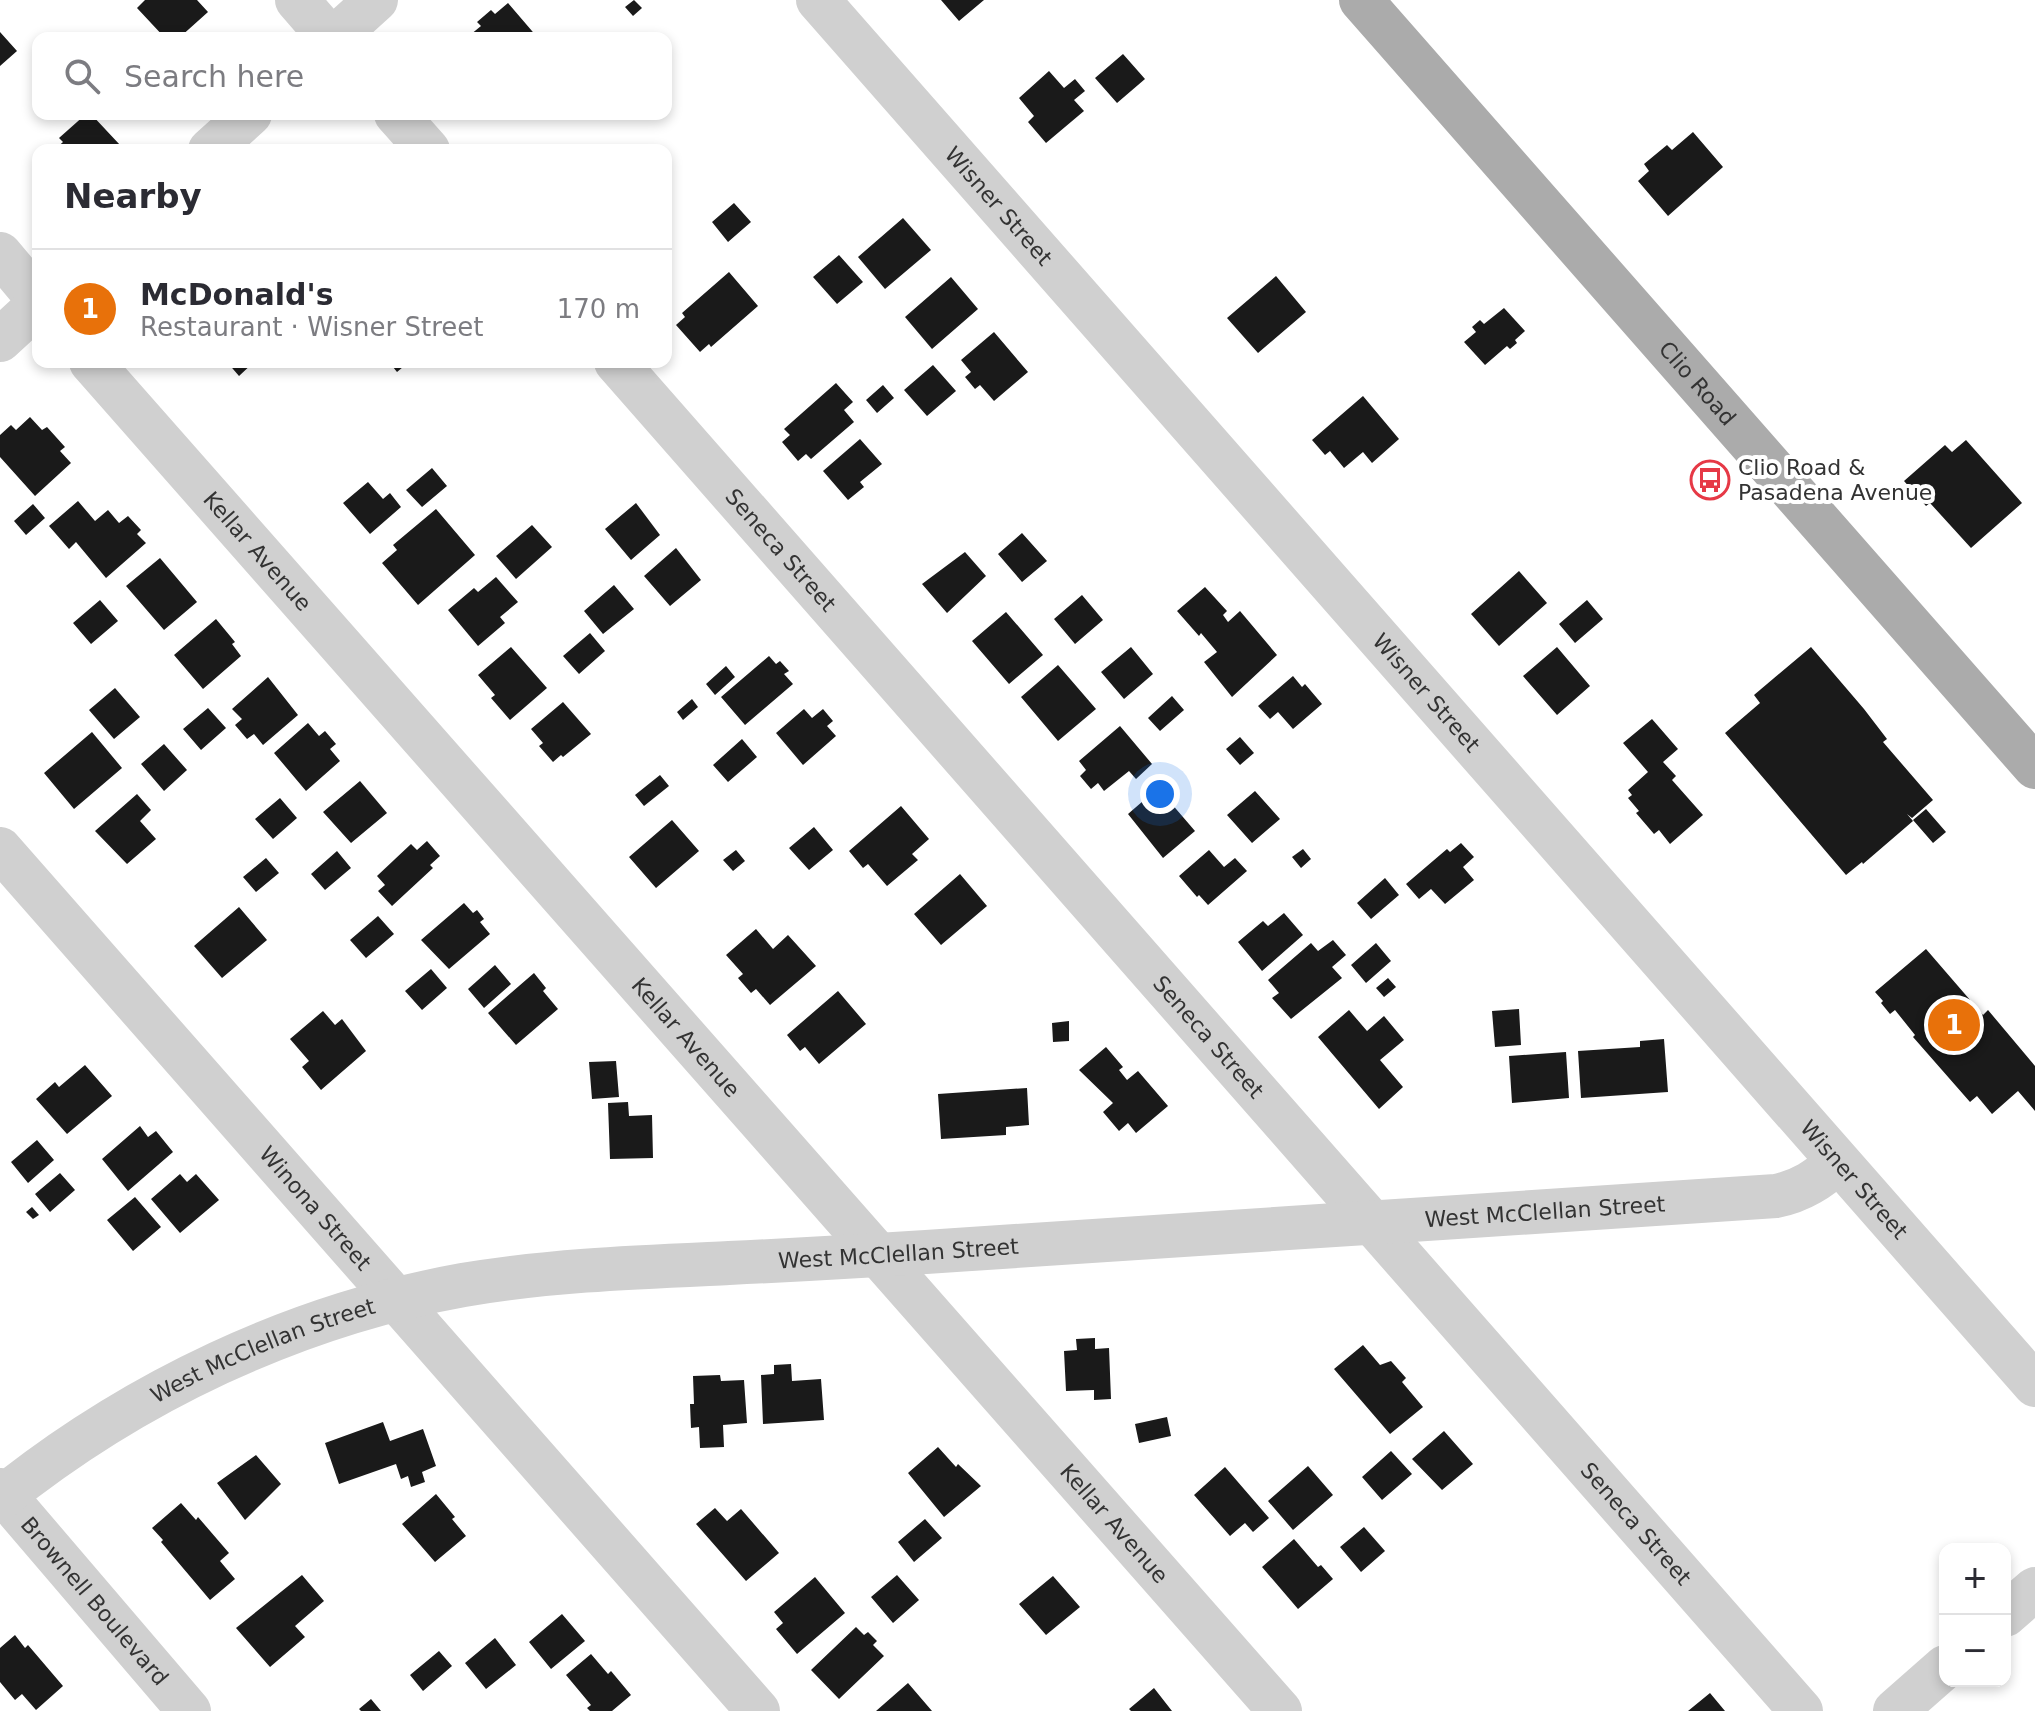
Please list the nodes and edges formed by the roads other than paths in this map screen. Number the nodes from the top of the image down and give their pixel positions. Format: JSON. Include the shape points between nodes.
{"nodes":[{"id":1,"x":297,"y":0,"type":"edge"},
{"id":2,"x":376,"y":0,"type":"edge"},
{"id":3,"x":818,"y":0,"type":"edge"},
{"id":4,"x":1361,"y":0,"type":"edge"},
{"id":5,"x":326,"y":32,"type":"edge"},
{"id":6,"x":339,"y":32,"type":"edge"},
{"id":7,"x":243,"y":120,"type":"edge"},
{"id":8,"x":401,"y":120,"type":"edge"},
{"id":9,"x":217,"y":144,"type":"edge"},
{"id":10,"x":423,"y":144,"type":"edge"},
{"id":11,"x":0,"y":254,"type":"edge"},
{"id":12,"x":32,"y":292,"type":"edge"},
{"id":13,"x":32,"y":311,"type":"edge"},
{"id":14,"x":0,"y":340,"type":"edge"},
{"id":15,"x":96,"y":368,"type":"edge"},
{"id":16,"x":621,"y":368,"type":"edge"},
{"id":17,"x":2035,"y":767,"type":"edge"},
{"id":18,"x":0,"y":849,"type":"edge"},
{"id":19,"x":1838,"y":1162,"type":"junction"},
{"id":20,"x":1370,"y":1223,"type":"junction"},
{"id":21,"x":880,"y":1255,"type":"junction"},
{"id":22,"x":396,"y":1300,"type":"junction"},
{"id":23,"x":2035,"y":1385,"type":"edge"},
{"id":24,"x":1,"y":1495,"type":"edge"},
{"id":25,"x":2035,"y":1589,"type":"edge"},
{"id":26,"x":2011,"y":1610,"type":"edge"},
{"id":27,"x":1939,"y":1672,"type":"edge"},
{"id":28,"x":189,"y":1711,"type":"edge"},
{"id":29,"x":758,"y":1711,"type":"edge"},
{"id":30,"x":1280,"y":1711,"type":"edge"},
{"id":31,"x":1801,"y":1711,"type":"edge"},
{"id":32,"x":1895,"y":1711,"type":"edge"}],
"edges":[{"from":1,"to":5,"type":"street"},
{"from":2,"to":6,"type":"street"},
{"from":3,"to":19,"type":"street","name":"Wisner Street"},
{"from":4,"to":17,"type":"main road","name":"Clio Road"},
{"from":7,"to":9,"type":"street"},
{"from":8,"to":10,"type":"street"},
{"from":11,"to":12,"type":"street"},
{"from":13,"to":14,"type":"street"},
{"from":15,"to":21,"type":"street","name":"Kellar Avenue"},
{"from":16,"to":20,"type":"street","name":"Seneca Street"},
{"from":18,"to":22,"type":"street","name":"Winona Street"},
{"from":19,"to":20,"type":"street","name":"West McClellan Street","via":[[1808,1185],[1776,1196]]},
{"from":19,"to":23,"type":"street","name":"Wisner Street"},
{"from":20,"to":21,"type":"street","name":"West McClellan Street"},
{"from":20,"to":31,"type":"street","name":"Seneca Street"},
{"from":21,"to":22,"type":"street","name":"West McClellan Street","via":[[575,1271]]},
{"from":21,"to":30,"type":"street","name":"Kellar Avenue"},
{"from":22,"to":24,"type":"street","name":"West McClellan Street","via":[[283,1336],[192,1376],[87,1436]]},
{"from":22,"to":29,"type":"street","name":"Winona Street"},
{"from":24,"to":28,"type":"street","name":"Brownell Boulevard"},
{"from":25,"to":26,"type":"street"},
{"from":27,"to":32,"type":"street"}]}
